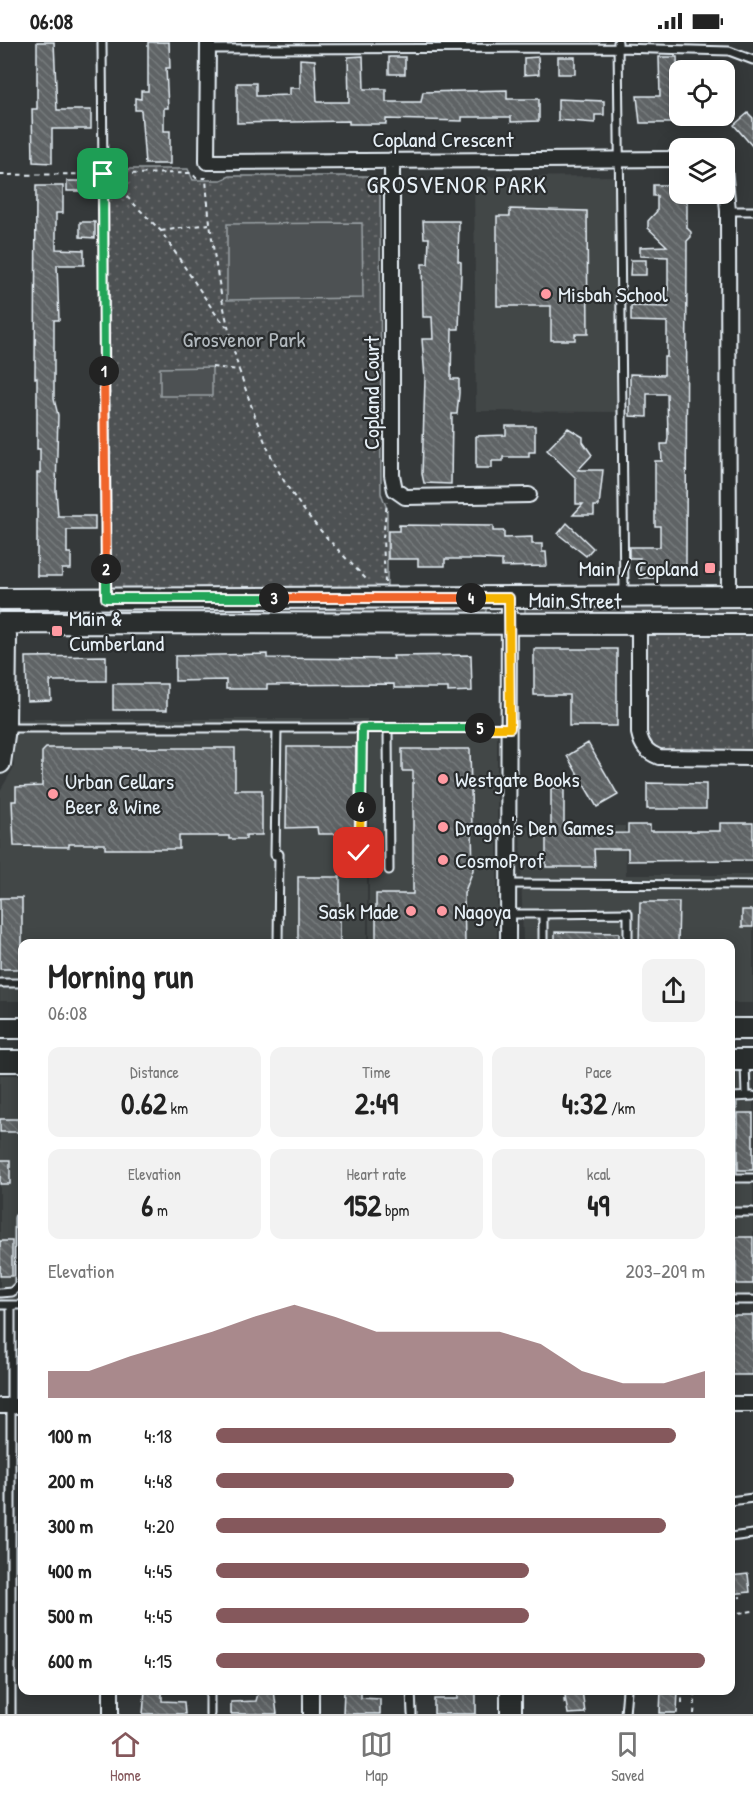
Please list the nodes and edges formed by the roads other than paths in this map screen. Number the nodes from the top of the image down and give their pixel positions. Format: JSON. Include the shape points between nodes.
{"nodes":[{"id":1,"x":102,"y":42,"type":"edge"},
{"id":2,"x":208,"y":45,"type":"edge"},
{"id":3,"x":618,"y":45,"type":"edge"},
{"id":4,"x":753,"y":60,"type":"edge"},
{"id":5,"x":669,"y":159,"type":"edge"},
{"id":6,"x":392,"y":160,"type":"junction"},
{"id":7,"x":619,"y":160,"type":"junction"},
{"id":8,"x":727,"y":204,"type":"edge"},
{"id":9,"x":728,"y":211,"type":"junction"},
{"id":10,"x":753,"y":211,"type":"edge"},
{"id":11,"x":529,"y":495,"type":"dead end"},
{"id":12,"x":753,"y":596,"type":"edge"},
{"id":13,"x":624,"y":597,"type":"junction"},
{"id":14,"x":729,"y":597,"type":"junction"},
{"id":15,"x":106,"y":598,"type":"junction"},
{"id":16,"x":509,"y":598,"type":"junction"},
{"id":17,"x":0,"y":599,"type":"edge"},
{"id":18,"x":510,"y":623,"type":"junction"},
{"id":19,"x":0,"y":624,"type":"edge"},
{"id":20,"x":753,"y":624,"type":"edge"},
{"id":21,"x":639,"y":625,"type":"junction"},
{"id":22,"x":3,"y":728,"type":"edge"},
{"id":23,"x":277,"y":728,"type":"junction"},
{"id":24,"x":362,"y":728,"type":"junction"},
{"id":25,"x":388,"y":728,"type":"junction"},
{"id":26,"x":510,"y":728,"type":"junction"},
{"id":27,"x":753,"y":758,"type":"edge"},
{"id":28,"x":0,"y":763,"type":"edge"},
{"id":29,"x":359,"y":853,"type":"dead end"},
{"id":30,"x":389,"y":870,"type":"dead end"},
{"id":31,"x":508,"y":884,"type":"junction"},
{"id":32,"x":753,"y":885,"type":"edge"},
{"id":33,"x":508,"y":914,"type":"junction"},
{"id":34,"x":543,"y":914,"type":"junction"},
{"id":35,"x":278,"y":939,"type":"edge"},
{"id":36,"x":508,"y":939,"type":"edge"},
{"id":37,"x":543,"y":939,"type":"edge"},
{"id":38,"x":628,"y":939,"type":"edge"},
{"id":39,"x":0,"y":983,"type":"edge"},
{"id":40,"x":18,"y":983,"type":"edge"},
{"id":41,"x":0,"y":1028,"type":"edge"},
{"id":42,"x":18,"y":1028,"type":"edge"},
{"id":43,"x":735,"y":1029,"type":"edge"},
{"id":44,"x":753,"y":1029,"type":"edge"},
{"id":45,"x":743,"y":1060,"type":"edge"},
{"id":46,"x":0,"y":1061,"type":"edge"},
{"id":47,"x":18,"y":1061,"type":"edge"},
{"id":48,"x":749,"y":1096,"type":"edge"},
{"id":49,"x":735,"y":1178,"type":"edge"},
{"id":50,"x":753,"y":1178,"type":"edge"},
{"id":51,"x":735,"y":1212,"type":"edge"},
{"id":52,"x":753,"y":1212,"type":"edge"},
{"id":53,"x":18,"y":1286,"type":"edge"},
{"id":54,"x":1,"y":1292,"type":"edge"},
{"id":55,"x":735,"y":1300,"type":"edge"},
{"id":56,"x":753,"y":1300,"type":"edge"},
{"id":57,"x":0,"y":1305,"type":"edge"},
{"id":58,"x":11,"y":1305,"type":"junction"},
{"id":59,"x":18,"y":1305,"type":"edge"},
{"id":60,"x":735,"y":1404,"type":"edge"},
{"id":61,"x":753,"y":1404,"type":"edge"},
{"id":62,"x":11,"y":1406,"type":"edge"},
{"id":63,"x":753,"y":1498,"type":"edge"},
{"id":64,"x":735,"y":1500,"type":"edge"},
{"id":65,"x":753,"y":1534,"type":"edge"},
{"id":66,"x":735,"y":1536,"type":"edge"},
{"id":67,"x":111,"y":1695,"type":"edge"},
{"id":68,"x":210,"y":1695,"type":"edge"},
{"id":69,"x":311,"y":1695,"type":"edge"},
{"id":70,"x":411,"y":1695,"type":"edge"},
{"id":71,"x":516,"y":1695,"type":"edge"},
{"id":72,"x":627,"y":1695,"type":"edge"},
{"id":73,"x":11,"y":1714,"type":"edge"},
{"id":74,"x":111,"y":1714,"type":"edge"},
{"id":75,"x":210,"y":1714,"type":"edge"},
{"id":76,"x":311,"y":1714,"type":"edge"},
{"id":77,"x":411,"y":1714,"type":"edge"},
{"id":78,"x":511,"y":1714,"type":"edge"},
{"id":79,"x":625,"y":1714,"type":"edge"}],
"edges":[{"from":1,"to":15,"type":"lane"},
{"from":2,"to":3,"type":"lane"},
{"from":2,"to":6,"type":"street","name":"Copland Crescent","via":[[207,162]]},
{"from":3,"to":4,"type":"lane","via":[[729,51]]},
{"from":3,"to":7,"type":"lane"},
{"from":5,"to":7,"type":"street","name":"Copland Crescent"},
{"from":6,"to":7,"type":"street","name":"Copland Crescent"},
{"from":6,"to":11,"type":"street","name":"Copland Court","via":[[395,489],[405,497]]},
{"from":7,"to":13,"type":"lane"},
{"from":8,"to":9,"type":"street"},
{"from":9,"to":10,"type":"lane"},
{"from":9,"to":14,"type":"street"},
{"from":12,"to":14,"type":"street","name":"Main Street"},
{"from":13,"to":14,"type":"street","name":"Main Street"},
{"from":13,"to":16,"type":"street","name":"Main Street"},
{"from":15,"to":16,"type":"street","name":"Main Street"},
{"from":15,"to":17,"type":"street","name":"Main Street"},
{"from":16,"to":18,"type":"street"},
{"from":18,"to":19,"type":"street","name":"Main Street"},
{"from":18,"to":21,"type":"street","name":"Main Street"},
{"from":18,"to":26,"type":"street"},
{"from":19,"to":22,"type":"street","via":[[6,636]]},
{"from":20,"to":21,"type":"street","name":"Main Street"},
{"from":21,"to":27,"type":"street","via":[[639,733],[647,752],[659,757]]},
{"from":22,"to":23,"type":"lane"},
{"from":22,"to":28,"type":"street"},
{"from":23,"to":24,"type":"lane"},
{"from":23,"to":35,"type":"lane"},
{"from":24,"to":25,"type":"lane"},
{"from":24,"to":29,"type":"lane"},
{"from":25,"to":26,"type":"lane"},
{"from":25,"to":30,"type":"lane"},
{"from":26,"to":31,"type":"street"},
{"from":31,"to":32,"type":"lane"},
{"from":31,"to":33,"type":"street"},
{"from":33,"to":34,"type":"lane"},
{"from":33,"to":36,"type":"street"},
{"from":34,"to":37,"type":"lane"},
{"from":34,"to":38,"type":"lane","via":[[628,913]]},
{"from":39,"to":40,"type":"lane"},
{"from":41,"to":42,"type":"street"},
{"from":43,"to":44,"type":"street"},
{"from":45,"to":48,"type":"lane"},
{"from":46,"to":47,"type":"street"},
{"from":49,"to":50,"type":"lane"},
{"from":51,"to":52,"type":"lane"},
{"from":53,"to":54,"type":"lane","via":[[12,1292]]},
{"from":55,"to":56,"type":"lane"},
{"from":57,"to":58,"type":"lane"},
{"from":58,"to":59,"type":"lane"},
{"from":58,"to":62,"type":"lane"},
{"from":60,"to":61,"type":"street"},
{"from":62,"to":73,"type":"lane"},
{"from":63,"to":64,"type":"lane"},
{"from":65,"to":66,"type":"lane"},
{"from":67,"to":74,"type":"street"},
{"from":68,"to":75,"type":"lane"},
{"from":69,"to":76,"type":"street"},
{"from":70,"to":77,"type":"lane"},
{"from":71,"to":78,"type":"street"},
{"from":72,"to":79,"type":"lane"}]}
